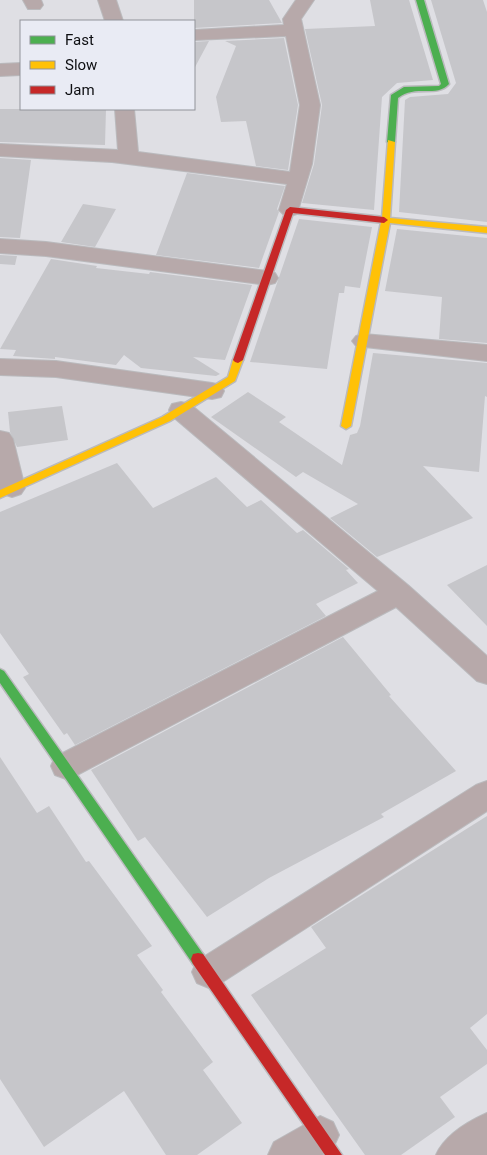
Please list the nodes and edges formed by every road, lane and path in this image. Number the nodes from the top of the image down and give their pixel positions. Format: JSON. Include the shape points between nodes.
{"nodes":[{"id":1,"x":107,"y":0,"type":"edge"},
{"id":2,"x":305,"y":0,"type":"edge"},
{"id":3,"x":420,"y":0,"type":"edge"},
{"id":4,"x":114,"y":20,"type":"edge"},
{"id":5,"x":293,"y":30,"type":"junction"},
{"id":6,"x":195,"y":34,"type":"edge"},
{"id":7,"x":20,"y":69,"type":"edge"},
{"id":8,"x":0,"y":70,"type":"edge"},
{"id":9,"x":125,"y":110,"type":"edge"},
{"id":10,"x":0,"y":150,"type":"edge"},
{"id":11,"x":128,"y":157,"type":"junction"},
{"id":12,"x":298,"y":179,"type":"junction"},
{"id":13,"x":290,"y":210,"type":"junction"},
{"id":14,"x":386,"y":220,"type":"junction"},
{"id":15,"x":487,"y":230,"type":"edge"},
{"id":16,"x":0,"y":246,"type":"edge"},
{"id":17,"x":267,"y":278,"type":"junction"},
{"id":18,"x":364,"y":341,"type":"junction"},
{"id":19,"x":487,"y":353,"type":"edge"},
{"id":20,"x":0,"y":367,"type":"edge"},
{"id":21,"x":212,"y":391,"type":"junction"},
{"id":22,"x":181,"y":410,"type":"junction"},
{"id":23,"x":346,"y":426,"type":"dead end"},
{"id":24,"x":0,"y":439,"type":"edge"},
{"id":25,"x":6,"y":491,"type":"edge"},
{"id":26,"x":399,"y":593,"type":"junction"},
{"id":27,"x":487,"y":673,"type":"edge"},
{"id":28,"x":0,"y":674,"type":"edge"},
{"id":29,"x":66,"y":766,"type":"junction"},
{"id":30,"x":487,"y":794,"type":"edge"},
{"id":31,"x":209,"y":972,"type":"junction"},
{"id":32,"x":487,"y":1132,"type":"edge"},
{"id":33,"x":327,"y":1145,"type":"edge"},
{"id":34,"x":287,"y":1155,"type":"edge"},
{"id":35,"x":455,"y":1155,"type":"edge"}],
"edges":[{"from":1,"to":4,"type":"street"},
{"from":2,"to":5,"type":"street","via":[[292,19]]},
{"from":3,"to":14,"type":"street","via":[[445,84],[441,88],[404,89],[394,97]]},
{"from":5,"to":6,"type":"street"},
{"from":5,"to":12,"type":"street","via":[[310,105]]},
{"from":7,"to":8,"type":"street"},
{"from":9,"to":11,"type":"street"},
{"from":10,"to":11,"type":"street","via":[[56,150]]},
{"from":11,"to":12,"type":"street"},
{"from":12,"to":13,"type":"street"},
{"from":13,"to":14,"type":"street"},
{"from":13,"to":17,"type":"street"},
{"from":14,"to":15,"type":"street"},
{"from":14,"to":18,"type":"street"},
{"from":16,"to":17,"type":"street"},
{"from":17,"to":21,"type":"street","via":[[232,379]]},
{"from":18,"to":19,"type":"street"},
{"from":18,"to":23,"type":"street"},
{"from":20,"to":21,"type":"street","via":[[56,369]]},
{"from":21,"to":22,"type":"street"},
{"from":22,"to":25,"type":"street"},
{"from":22,"to":26,"type":"street"},
{"from":24,"to":25,"type":"street"},
{"from":26,"to":27,"type":"street"},
{"from":26,"to":29,"type":"street"},
{"from":28,"to":29,"type":"street"},
{"from":29,"to":31,"type":"street"},
{"from":30,"to":31,"type":"street"},
{"from":31,"to":33,"type":"street"},
{"from":32,"to":35,"type":"street"},
{"from":33,"to":34,"type":"street"}]}
